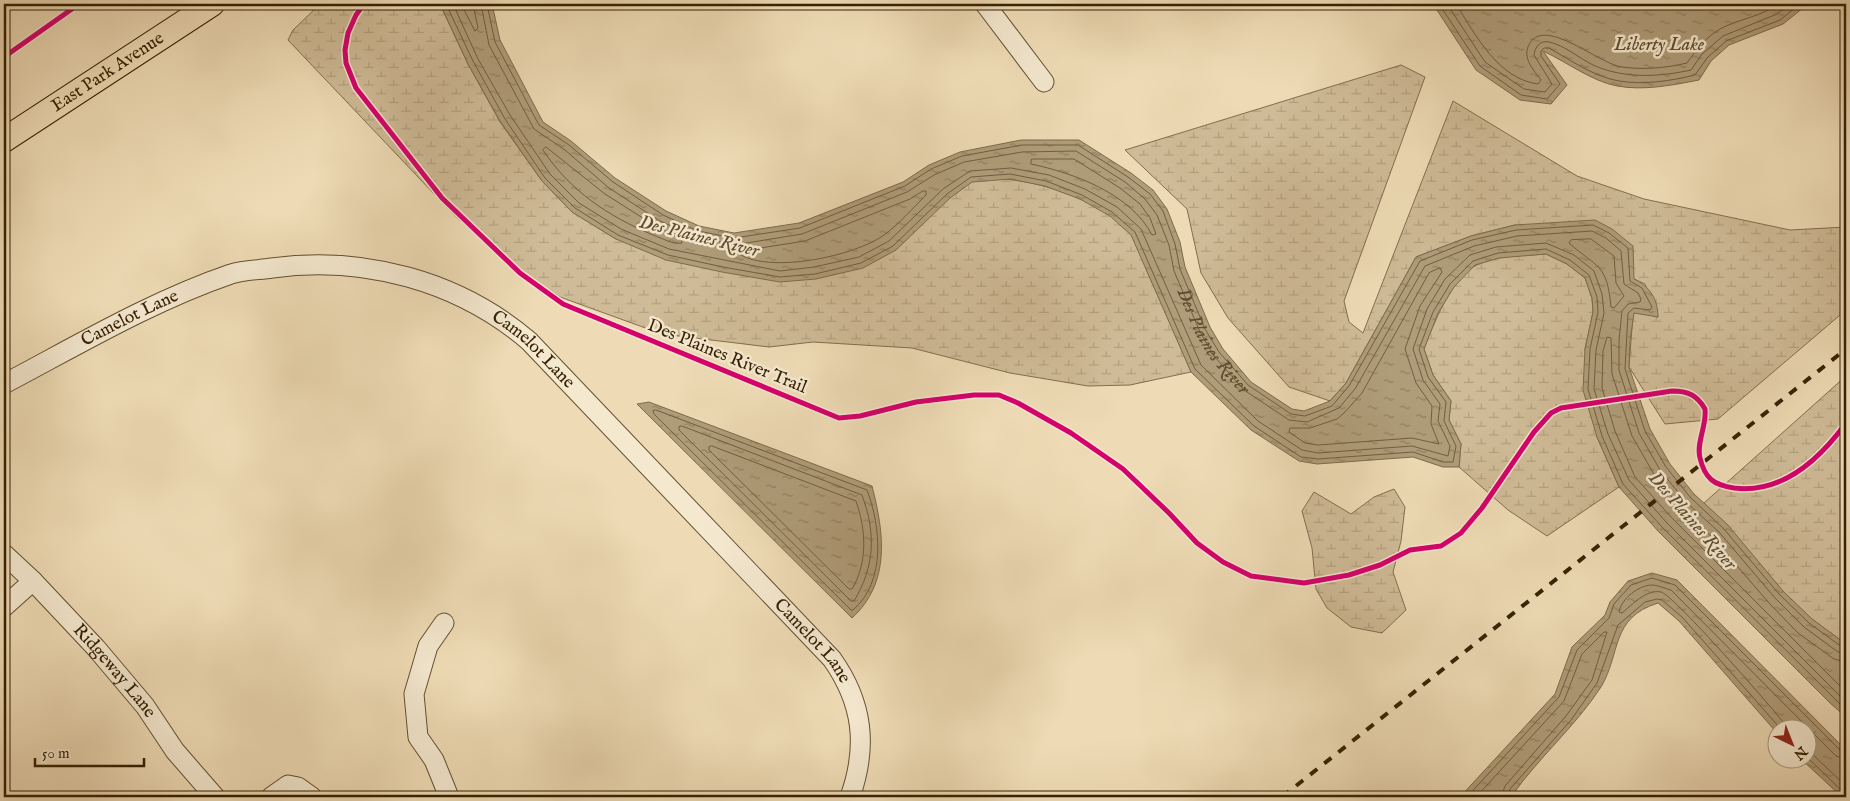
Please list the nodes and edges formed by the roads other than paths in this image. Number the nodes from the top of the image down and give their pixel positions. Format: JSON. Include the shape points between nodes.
{"nodes":[{"id":1,"x":984,"y":4,"type":"edge"},
{"id":2,"x":198,"y":8,"type":"edge"},
{"id":3,"x":1044,"y":82,"type":"dead end"},
{"id":4,"x":4,"y":140,"type":"edge"},
{"id":5,"x":4,"y":384,"type":"edge"},
{"id":6,"x":4,"y":554,"type":"edge"},
{"id":7,"x":33,"y":581,"type":"junction"},
{"id":8,"x":4,"y":607,"type":"edge"},
{"id":9,"x":444,"y":623,"type":"dead end"},
{"id":10,"x":215,"y":797,"type":"edge"},
{"id":11,"x":271,"y":797,"type":"edge"},
{"id":12,"x":312,"y":797,"type":"edge"},
{"id":13,"x":449,"y":797,"type":"edge"},
{"id":14,"x":850,"y":797,"type":"edge"}],
"edges":[{"from":1,"to":3,"type":"street"},
{"from":2,"to":4,"type":"main road","name":"East Park Avenue"},
{"from":5,"to":14,"type":"street","name":"Camelot Lane","via":[[157,303],[233,274],[306,263],[351,265],[438,286],[508,323],[529,342],[832,659],[846,678],[862,735],[860,759]]},
{"from":6,"to":7,"type":"street","name":"Ridgeway Lane"},
{"from":7,"to":8,"type":"street"},
{"from":7,"to":10,"type":"street","name":"Ridgeway Lane","via":[[145,706],[175,751]]},
{"from":9,"to":13,"type":"street","via":[[428,646],[414,694],[418,737],[434,760]]},
{"from":11,"to":12,"type":"street","via":[[288,786],[298,787]]}]}
